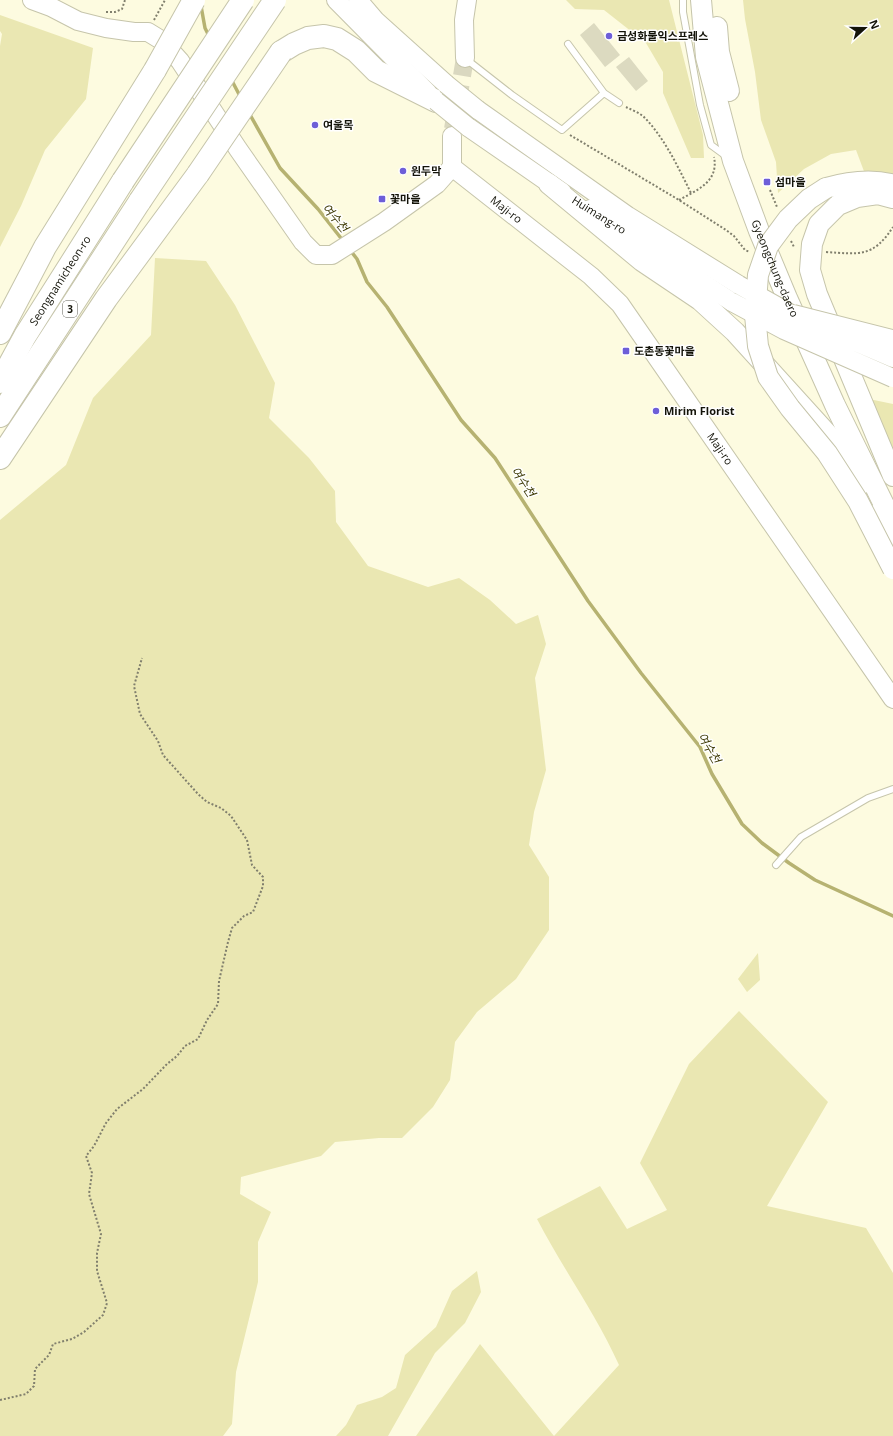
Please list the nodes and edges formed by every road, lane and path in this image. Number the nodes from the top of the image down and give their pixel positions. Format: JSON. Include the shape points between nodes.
{"nodes":[{"id":1,"x":32,"y":0,"type":"edge"},
{"id":2,"x":125,"y":0,"type":"edge"},
{"id":3,"x":165,"y":0,"type":"edge"},
{"id":4,"x":184,"y":0,"type":"edge"},
{"id":5,"x":194,"y":0,"type":"edge"},
{"id":6,"x":243,"y":0,"type":"edge"},
{"id":7,"x":274,"y":0,"type":"edge"},
{"id":8,"x":336,"y":0,"type":"edge"},
{"id":9,"x":358,"y":0,"type":"edge"},
{"id":10,"x":467,"y":0,"type":"edge"},
{"id":11,"x":682,"y":0,"type":"edge"},
{"id":12,"x":701,"y":0,"type":"edge"},
{"id":13,"x":714,"y":0,"type":"edge"},
{"id":14,"x":105,"y":12,"type":"dead end"},
{"id":15,"x":154,"y":36,"type":"junction"},
{"id":16,"x":568,"y":44,"type":"dead end"},
{"id":17,"x":465,"y":58,"type":"joint"},
{"id":18,"x":441,"y":93,"type":"junction"},
{"id":19,"x":604,"y":93,"type":"junction"},
{"id":20,"x":619,"y":103,"type":"joint"},
{"id":21,"x":562,"y":130,"type":"junction"},
{"id":22,"x":452,"y":136,"type":"tunnel mouth"},
{"id":23,"x":711,"y":145,"type":"junction"},
{"id":24,"x":733,"y":161,"type":"junction"},
{"id":25,"x":452,"y":167,"type":"junction"},
{"id":26,"x":549,"y":184,"type":"junction"},
{"id":27,"x":893,"y":185,"type":"edge"},
{"id":28,"x":691,"y":193,"type":"junction"},
{"id":29,"x":893,"y":198,"type":"edge"},
{"id":30,"x":679,"y":200,"type":"junction"},
{"id":31,"x":893,"y":227,"type":"edge"},
{"id":32,"x":789,"y":247,"type":"dead end"},
{"id":33,"x":799,"y":248,"type":"dead end"},
{"id":34,"x":821,"y":251,"type":"dead end"},
{"id":35,"x":752,"y":253,"type":"dead end"},
{"id":36,"x":793,"y":315,"type":"joint"},
{"id":37,"x":0,"y":333,"type":"edge"},
{"id":38,"x":893,"y":346,"type":"edge"},
{"id":39,"x":893,"y":378,"type":"edge"},
{"id":40,"x":0,"y":382,"type":"edge"},
{"id":41,"x":0,"y":416,"type":"edge"},
{"id":42,"x":0,"y":458,"type":"edge"},
{"id":43,"x":893,"y":476,"type":"edge"},
{"id":44,"x":893,"y":492,"type":"edge"},
{"id":45,"x":893,"y":523,"type":"edge"},
{"id":46,"x":893,"y":540,"type":"edge"},
{"id":47,"x":893,"y":569,"type":"edge"},
{"id":48,"x":142,"y":658,"type":"dead end"},
{"id":49,"x":893,"y":699,"type":"edge"},
{"id":50,"x":893,"y":789,"type":"edge"},
{"id":51,"x":778,"y":863,"type":"dead end"},
{"id":52,"x":0,"y":1400,"type":"edge"}],
"edges":[{"from":1,"to":15,"type":"main road","via":[[78,21]]},
{"from":2,"to":14,"type":"path","via":[[122,9]]},
{"from":3,"to":15,"type":"path"},
{"from":4,"to":15,"type":"main road"},
{"from":5,"to":37,"type":"highway","bridge":true,"via":[[155,70],[45,247]]},
{"from":6,"to":40,"type":"highway","name":"Seongnamicheon-ro","number":"3","bridge":true,"via":[[123,181],[25,336]]},
{"from":7,"to":41,"type":"highway","name":"Seongnamicheon-ro","number":"3","bridge":true},
{"from":8,"to":18,"type":"main road"},
{"from":9,"to":18,"type":"main road"},
{"from":10,"to":17,"type":"main road","via":[[464,20]]},
{"from":11,"to":23,"type":"lane","via":[[700,105]]},
{"from":12,"to":24,"type":"main road","name":"Gyeongchung-daero","via":[[706,57]]},
{"from":13,"to":44,"type":"main road","name":"Gyeongchung-daero","via":[[719,52],[746,161],[774,236],[847,404]]},
{"from":15,"to":25,"type":"main road","via":[[180,61],[303,242],[316,255],[332,255],[384,222],[437,184]]},
{"from":16,"to":19,"type":"lane"},
{"from":17,"to":21,"type":"lane"},
{"from":18,"to":26,"type":"main road","name":"Huimang-ro","bridge":true,"via":[[468,127]]},
{"from":18,"to":36,"type":"main road","name":"Huimang-ro","bridge":true,"via":[[478,110],[628,216],[739,285]]},
{"from":18,"to":42,"type":"highway","bridge":true,"via":[[376,71],[356,51],[337,39],[324,36],[308,38],[280,52],[198,174],[106,299]]},
{"from":19,"to":20,"type":"lane"},
{"from":19,"to":21,"type":"lane"},
{"from":20,"to":28,"type":"path","via":[[644,117],[673,158]]},
{"from":21,"to":30,"type":"path"},
{"from":22,"to":25,"type":"main road"},
{"from":23,"to":24,"type":"lane"},
{"from":23,"to":28,"type":"path","via":[[715,164],[714,174],[702,187]]},
{"from":24,"to":45,"type":"main road","name":"Gyeongchung-daero","via":[[787,298]]},
{"from":25,"to":49,"type":"main road","name":"Maji-ro","via":[[591,276],[620,304]]},
{"from":26,"to":39,"type":"main road","name":"Huimang-ro","bridge":true,"via":[[732,302],[784,330]]},
{"from":26,"to":46,"type":"main road","via":[[642,261],[700,300],[735,332],[840,448]]},
{"from":27,"to":47,"type":"main road","bridge":true,"via":[[866,181],[841,184],[826,188],[809,199],[788,219],[768,246],[758,275],[755,315],[758,346],[768,377],[827,453],[858,501]]},
{"from":28,"to":30,"type":"path"},
{"from":29,"to":43,"type":"main road","via":[[878,194],[857,197],[838,205],[819,224],[812,244],[810,270],[817,294]]},
{"from":30,"to":35,"type":"path","via":[[726,230],[745,250]]},
{"from":31,"to":34,"type":"path","via":[[872,250],[846,253]]},
{"from":32,"to":33,"type":"path"},
{"from":36,"to":38,"type":"main road","bridge":true},
{"from":48,"to":52,"type":"path","via":[[134,686],[140,714],[158,741],[162,755],[207,802],[231,816],[247,840],[252,865],[262,877],[263,886],[253,912],[244,916],[232,928],[219,981],[218,1004],[198,1039],[185,1046],[143,1089],[117,1110],[86,1156],[92,1173],[89,1194],[101,1234],[97,1271],[107,1303],[103,1315],[72,1339],[53,1344],[48,1356],[35,1369],[34,1386],[26,1394]]},
{"from":50,"to":51,"type":"lane","via":[[868,798],[801,837]]}]}
